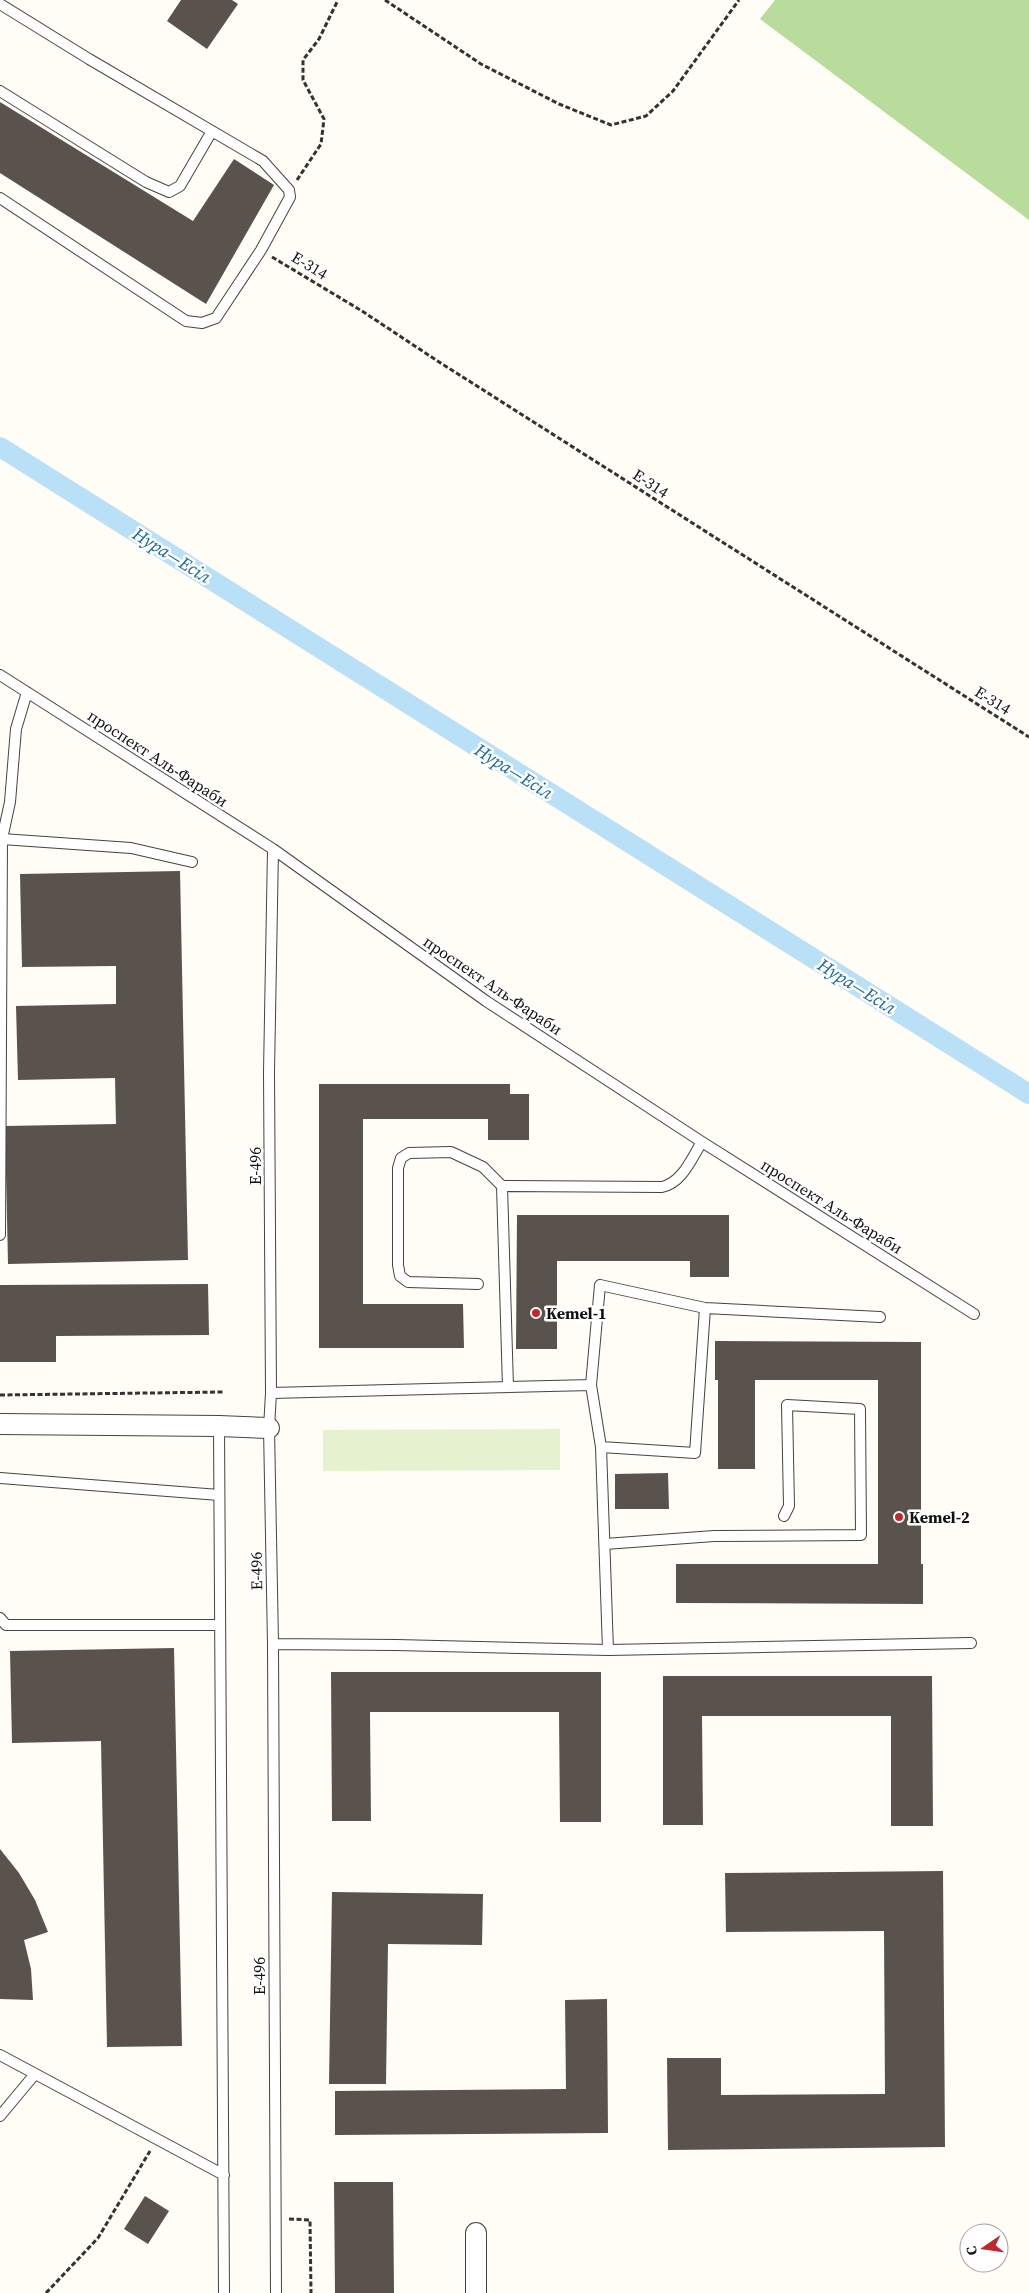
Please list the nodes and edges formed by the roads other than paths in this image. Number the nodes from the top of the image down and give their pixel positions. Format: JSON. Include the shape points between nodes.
{"nodes":[{"id":1,"x":0,"y":4,"type":"edge"},
{"id":2,"x":0,"y":90,"type":"edge"},
{"id":3,"x":212,"y":131,"type":"junction"},
{"id":4,"x":0,"y":198,"type":"edge"},
{"id":5,"x":0,"y":675,"type":"edge"},
{"id":6,"x":28,"y":692,"type":"junction"},
{"id":7,"x":2,"y":839,"type":"junction"},
{"id":8,"x":273,"y":849,"type":"junction"},
{"id":9,"x":192,"y":862,"type":"dead end"},
{"id":10,"x":702,"y":1142,"type":"junction"},
{"id":11,"x":502,"y":1186,"type":"junction"},
{"id":12,"x":0,"y":1235,"type":"edge"},
{"id":13,"x":478,"y":1284,"type":"dead end"},
{"id":14,"x":705,"y":1308,"type":"junction"},
{"id":15,"x":974,"y":1314,"type":"dead end"},
{"id":16,"x":880,"y":1317,"type":"dead end"},
{"id":17,"x":592,"y":1385,"type":"junction"},
{"id":18,"x":508,"y":1387,"type":"junction"},
{"id":19,"x":271,"y":1393,"type":"junction"},
{"id":20,"x":0,"y":1424,"type":"edge"},
{"id":21,"x":219,"y":1426,"type":"junction"},
{"id":22,"x":269,"y":1428,"type":"junction"},
{"id":23,"x":601,"y":1447,"type":"junction"},
{"id":24,"x":0,"y":1478,"type":"edge"},
{"id":25,"x":219,"y":1495,"type":"junction"},
{"id":26,"x":784,"y":1516,"type":"dead end"},
{"id":27,"x":605,"y":1544,"type":"junction"},
{"id":28,"x":0,"y":1618,"type":"edge"},
{"id":29,"x":220,"y":1625,"type":"junction"},
{"id":30,"x":971,"y":1643,"type":"dead end"},
{"id":31,"x":273,"y":1644,"type":"junction"},
{"id":32,"x":608,"y":1650,"type":"junction"},
{"id":33,"x":0,"y":2055,"type":"edge"},
{"id":34,"x":35,"y":2074,"type":"junction"},
{"id":35,"x":0,"y":2116,"type":"edge"},
{"id":36,"x":224,"y":2175,"type":"junction"},
{"id":37,"x":476,"y":2233,"type":"dead end"},
{"id":38,"x":224,"y":2293,"type":"edge"},
{"id":39,"x":276,"y":2293,"type":"edge"},
{"id":40,"x":476,"y":2293,"type":"edge"}],
"edges":[{"from":1,"to":3,"type":"lane"},
{"from":2,"to":3,"type":"lane","via":[[146,182],[169,192],[180,186]]},
{"from":3,"to":4,"type":"lane","via":[[263,161],[290,190],[290,196],[216,318],[202,323],[186,321]]},
{"from":5,"to":6,"type":"lane","name":"проспект Аль-Фараби"},
{"from":6,"to":7,"type":"lane","via":[[16,729],[10,802]]},
{"from":6,"to":8,"type":"lane","name":"проспект Аль-Фараби"},
{"from":7,"to":9,"type":"lane","via":[[131,848]]},
{"from":7,"to":12,"type":"lane"},
{"from":8,"to":10,"type":"lane","name":"проспект Аль-Фараби","via":[[486,1001]]},
{"from":8,"to":19,"type":"lane","name":"E-496","via":[[269,1072]]},
{"from":10,"to":11,"type":"lane","via":[[678,1179],[662,1187]]},
{"from":10,"to":15,"type":"lane","name":"проспект Аль-Фараби"},
{"from":11,"to":13,"type":"lane","via":[[483,1167],[451,1152],[409,1153],[401,1158],[398,1168],[400,1276],[408,1282]]},
{"from":11,"to":18,"type":"lane"},
{"from":14,"to":16,"type":"lane"},
{"from":14,"to":17,"type":"lane","via":[[600,1285]]},
{"from":14,"to":23,"type":"lane","via":[[695,1452]]},
{"from":17,"to":18,"type":"lane"},
{"from":17,"to":23,"type":"lane"},
{"from":18,"to":19,"type":"lane"},
{"from":19,"to":22,"type":"lane","name":"E-496"},
{"from":20,"to":21,"type":"street"},
{"from":21,"to":22,"type":"street"},
{"from":21,"to":25,"type":"lane"},
{"from":22,"to":31,"type":"lane","name":"E-496"},
{"from":23,"to":27,"type":"lane"},
{"from":24,"to":25,"type":"lane"},
{"from":25,"to":29,"type":"lane"},
{"from":26,"to":27,"type":"lane","via":[[789,1506],[787,1405],[860,1409],[861,1535],[714,1536]]},
{"from":27,"to":32,"type":"lane"},
{"from":28,"to":29,"type":"lane","via":[[6,1625]]},
{"from":29,"to":36,"type":"lane"},
{"from":30,"to":32,"type":"lane"},
{"from":31,"to":32,"type":"lane"},
{"from":31,"to":39,"type":"lane","name":"E-496"},
{"from":33,"to":34,"type":"lane"},
{"from":34,"to":35,"type":"lane"},
{"from":34,"to":36,"type":"lane"},
{"from":36,"to":38,"type":"lane"},
{"from":37,"to":40,"type":"street"}]}
